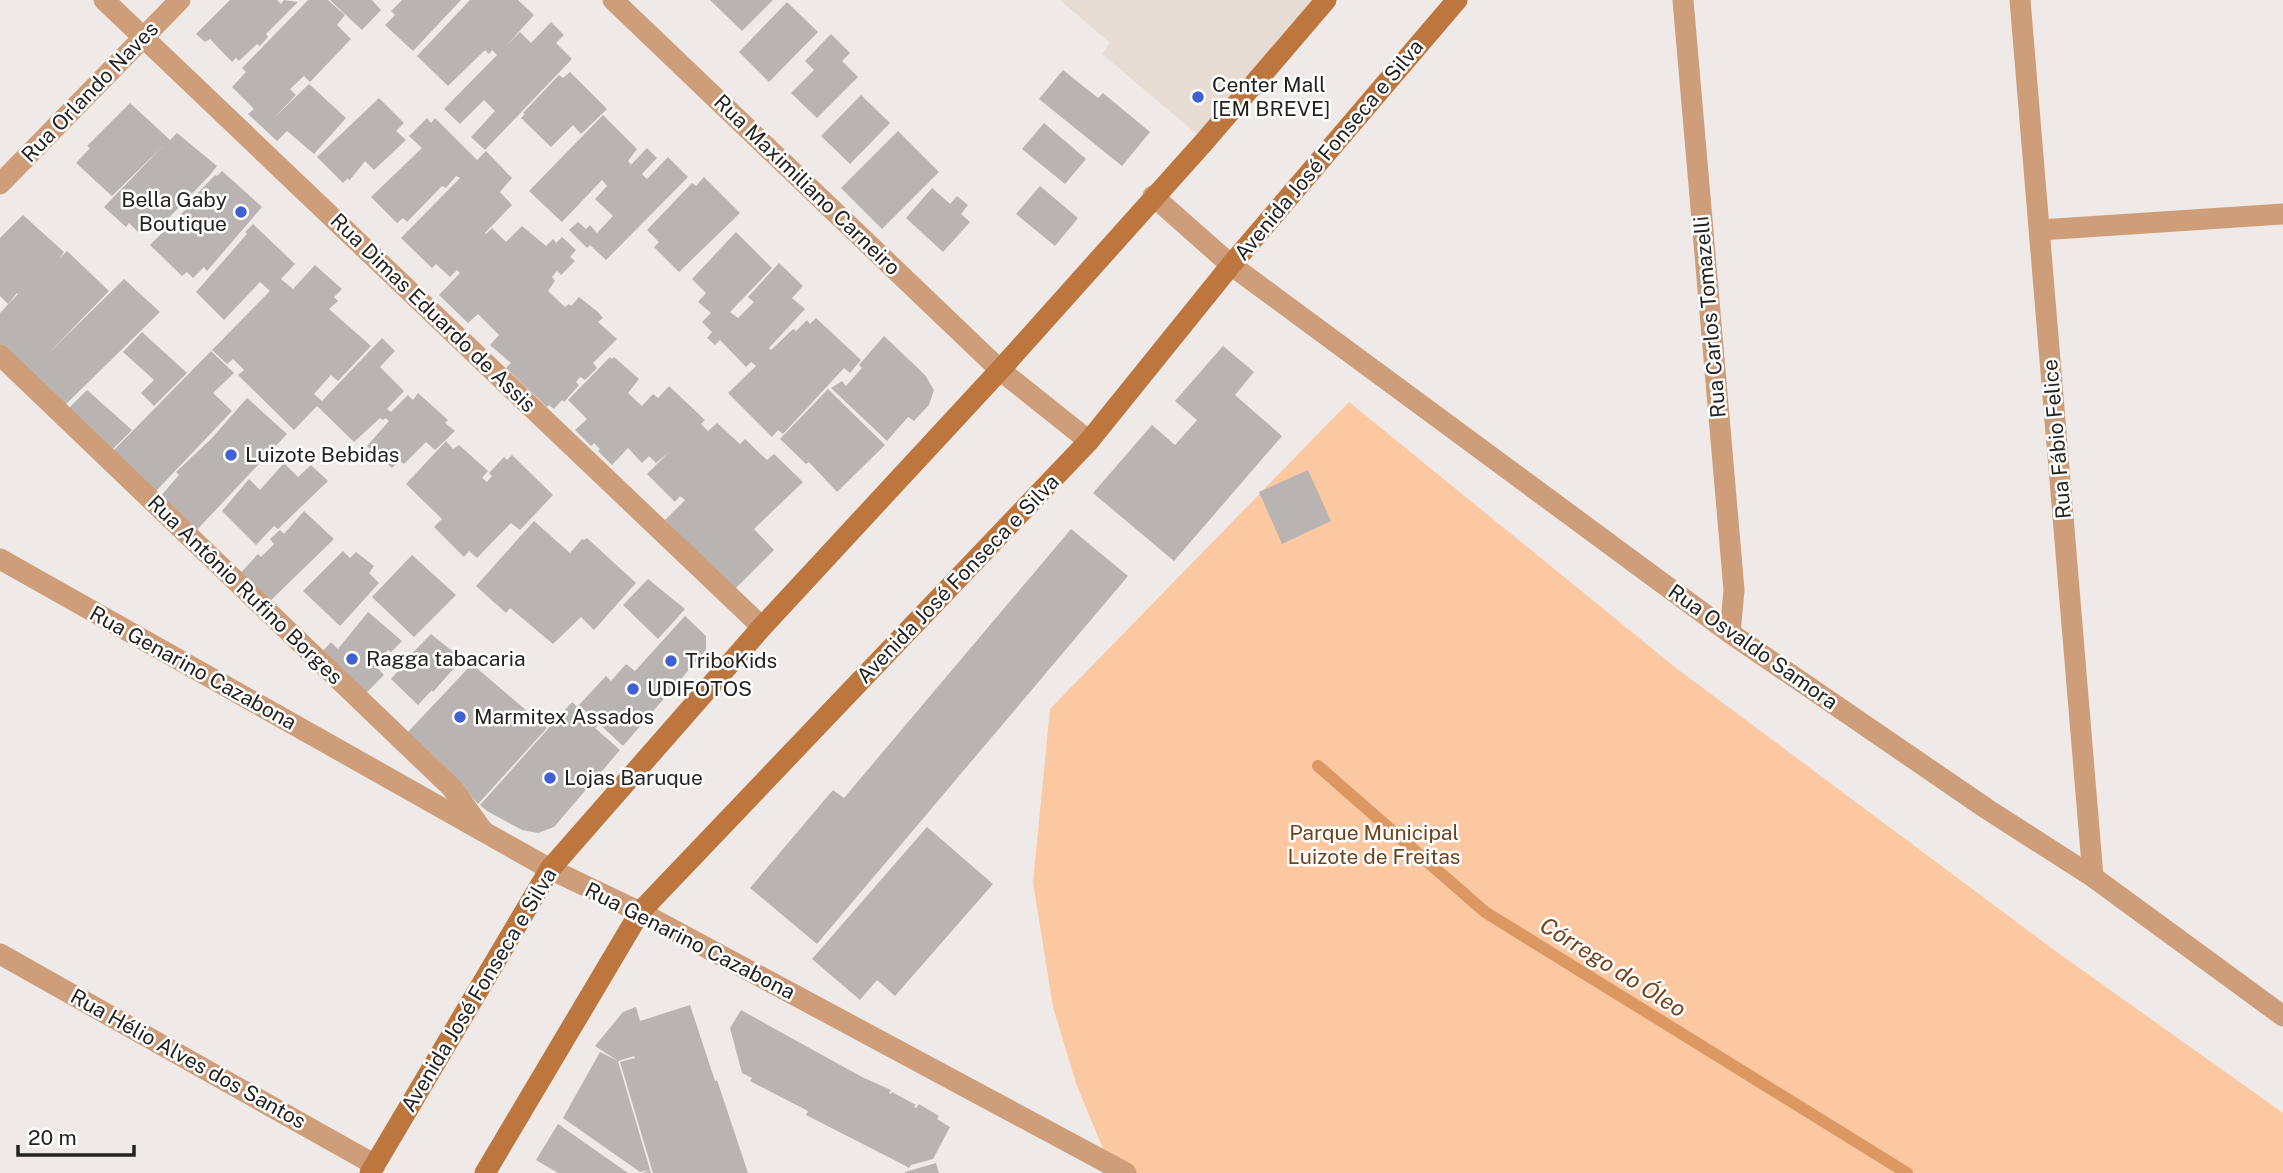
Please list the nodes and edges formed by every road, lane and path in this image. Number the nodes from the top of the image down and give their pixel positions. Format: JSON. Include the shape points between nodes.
{"nodes":[{"id":1,"x":104,"y":0,"type":"edge"},
{"id":2,"x":180,"y":0,"type":"edge"},
{"id":3,"x":613,"y":0,"type":"edge"},
{"id":4,"x":1326,"y":0,"type":"edge"},
{"id":5,"x":1457,"y":0,"type":"edge"},
{"id":6,"x":1683,"y":0,"type":"edge"},
{"id":7,"x":2020,"y":0,"type":"edge"},
{"id":8,"x":143,"y":38,"type":"junction"},
{"id":9,"x":0,"y":184,"type":"edge"},
{"id":10,"x":1153,"y":196,"type":"junction"},
{"id":11,"x":2283,"y":214,"type":"edge"},
{"id":12,"x":2040,"y":230,"type":"junction"},
{"id":13,"x":1231,"y":265,"type":"junction"},
{"id":14,"x":0,"y":355,"type":"edge"},
{"id":15,"x":1000,"y":370,"type":"junction"},
{"id":16,"x":1089,"y":441,"type":"junction"},
{"id":17,"x":0,"y":559,"type":"edge"},
{"id":18,"x":762,"y":627,"type":"junction"},
{"id":19,"x":1730,"y":633,"type":"junction"},
{"id":20,"x":483,"y":831,"type":"junction"},
{"id":21,"x":550,"y":869,"type":"junction"},
{"id":22,"x":2093,"y":877,"type":"junction"},
{"id":23,"x":640,"y":912,"type":"junction"},
{"id":24,"x":0,"y":954,"type":"edge"},
{"id":25,"x":2283,"y":1016,"type":"edge"},
{"id":26,"x":373,"y":1169,"type":"edge"},
{"id":27,"x":485,"y":1173,"type":"edge"},
{"id":28,"x":1126,"y":1173,"type":"edge"}],
"edges":[{"from":1,"to":8,"type":"street","name":"Rua Dimas Eduardo de Assis"},
{"from":2,"to":8,"type":"street","name":"Rua Orlando Naves"},
{"from":3,"to":15,"type":"street","name":"Rua Maximiliano Carneiro"},
{"from":4,"to":10,"type":"main road","name":"Avenida José Fonseca e Silva"},
{"from":5,"to":13,"type":"main road","name":"Avenida José Fonseca e Silva"},
{"from":6,"to":19,"type":"street","name":"Rua Carlos Tomazelli","via":[[1734,590]]},
{"from":7,"to":12,"type":"street","name":"Rua Fábio Felice"},
{"from":8,"to":9,"type":"street","name":"Rua Orlando Naves"},
{"from":8,"to":18,"type":"street","name":"Rua Dimas Eduardo de Assis"},
{"from":10,"to":13,"type":"street","name":"Rua Osvaldo Samora"},
{"from":10,"to":15,"type":"main road","name":"Avenida José Fonseca e Silva"},
{"from":11,"to":12,"type":"street"},
{"from":12,"to":22,"type":"street","name":"Rua Fábio Felice"},
{"from":13,"to":16,"type":"main road","name":"Avenida José Fonseca e Silva"},
{"from":13,"to":19,"type":"street","name":"Rua Osvaldo Samora"},
{"from":14,"to":20,"type":"street","name":"Rua Antônio Rufino Borges","via":[[452,788]]},
{"from":15,"to":16,"type":"street","name":"Rua Maximiliano Carneiro"},
{"from":15,"to":18,"type":"main road","name":"Avenida José Fonseca e Silva"},
{"from":16,"to":23,"type":"main road","name":"Avenida José Fonseca e Silva"},
{"from":17,"to":20,"type":"street","name":"Rua Genarino Cazabona"},
{"from":18,"to":21,"type":"main road","name":"Avenida José Fonseca e Silva"},
{"from":19,"to":22,"type":"street","name":"Rua Osvaldo Samora"},
{"from":20,"to":21,"type":"street","name":"Rua Genarino Cazabona"},
{"from":21,"to":23,"type":"street","name":"Rua Genarino Cazabona"},
{"from":21,"to":26,"type":"main road","name":"Avenida José Fonseca e Silva"},
{"from":22,"to":25,"type":"street","name":"Rua Osvaldo Samora"},
{"from":23,"to":27,"type":"main road","name":"Avenida José Fonseca e Silva"},
{"from":23,"to":28,"type":"street","name":"Rua Genarino Cazabona"},
{"from":24,"to":26,"type":"street","name":"Rua Hélio Alves dos Santos"}]}
